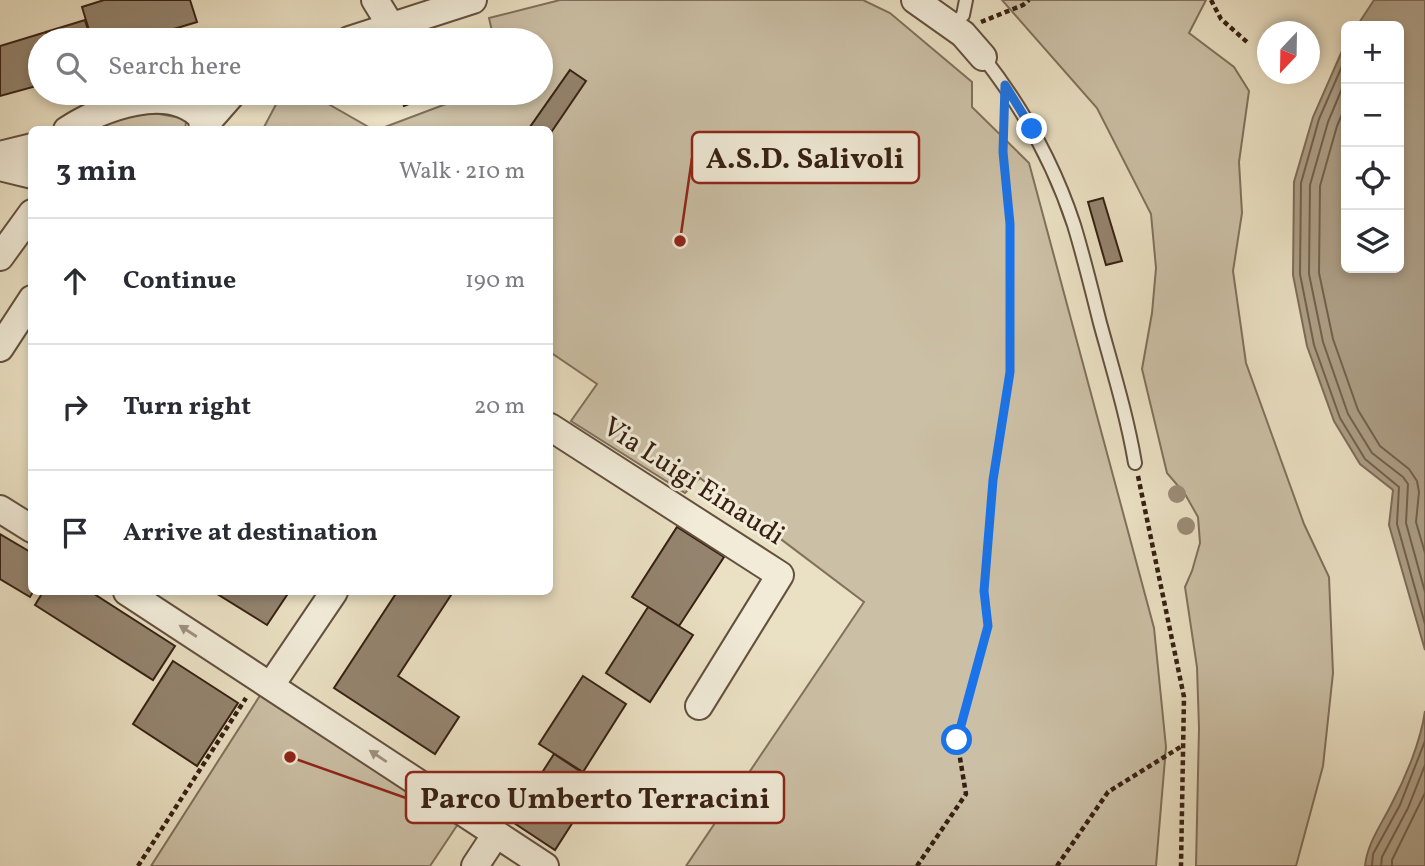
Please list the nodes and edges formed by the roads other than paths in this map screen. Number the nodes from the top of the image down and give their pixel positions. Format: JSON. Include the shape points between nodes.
{"nodes":[{"id":1,"x":375,"y":0,"type":"edge"},
{"id":2,"x":473,"y":0,"type":"edge"},
{"id":3,"x":915,"y":0,"type":"edge"},
{"id":4,"x":966,"y":0,"type":"edge"},
{"id":5,"x":391,"y":26,"type":"junction"},
{"id":6,"x":385,"y":28,"type":"edge"},
{"id":7,"x":958,"y":30,"type":"junction"},
{"id":8,"x":983,"y":57,"type":"joint"},
{"id":9,"x":124,"y":105,"type":"edge"},
{"id":10,"x":181,"y":105,"type":"edge"},
{"id":11,"x":223,"y":105,"type":"edge"},
{"id":12,"x":75,"y":126,"type":"edge"},
{"id":13,"x":204,"y":126,"type":"edge"},
{"id":14,"x":206,"y":126,"type":"edge"},
{"id":15,"x":28,"y":148,"type":"edge"},
{"id":16,"x":0,"y":155,"type":"edge"},
{"id":17,"x":0,"y":166,"type":"edge"},
{"id":18,"x":28,"y":174,"type":"edge"},
{"id":19,"x":28,"y":218,"type":"edge"},
{"id":20,"x":0,"y":257,"type":"edge"},
{"id":21,"x":28,"y":305,"type":"edge"},
{"id":22,"x":0,"y":348,"type":"edge"},
{"id":23,"x":553,"y":429,"type":"edge"},
{"id":24,"x":1135,"y":463,"type":"road end"},
{"id":25,"x":0,"y":509,"type":"edge"},
{"id":26,"x":28,"y":526,"type":"edge"},
{"id":27,"x":132,"y":595,"type":"edge"},
{"id":28,"x":332,"y":595,"type":"edge"},
{"id":29,"x":265,"y":681,"type":"junction"},
{"id":30,"x":699,"y":706,"type":"dead end"},
{"id":31,"x":496,"y":834,"type":"junction"},
{"id":32,"x":475,"y":866,"type":"edge"},
{"id":33,"x":545,"y":866,"type":"edge"}],
"edges":[{"from":1,"to":5,"type":"street"},
{"from":2,"to":5,"type":"street"},
{"from":3,"to":7,"type":"street"},
{"from":4,"to":7,"type":"lane"},
{"from":5,"to":6,"type":"street"},
{"from":7,"to":8,"type":"street"},
{"from":8,"to":24,"type":"lane","via":[[1032,129],[1074,225]]},
{"from":9,"to":12,"type":"street"},
{"from":10,"to":13,"type":"street","via":[[196,111]]},
{"from":11,"to":14,"type":"street"},
{"from":15,"to":16,"type":"street"},
{"from":17,"to":18,"type":"street"},
{"from":19,"to":20,"type":"street"},
{"from":21,"to":22,"type":"street"},
{"from":23,"to":30,"type":"street","name":"Via Luigi Einaudi","via":[[780,575]]},
{"from":25,"to":26,"type":"street"},
{"from":29,"to":27,"type":"street","one_way":true},
{"from":28,"to":29,"type":"street"},
{"from":31,"to":29,"type":"street","one_way":true},
{"from":31,"to":32,"type":"street"},
{"from":31,"to":33,"type":"street"}]}
